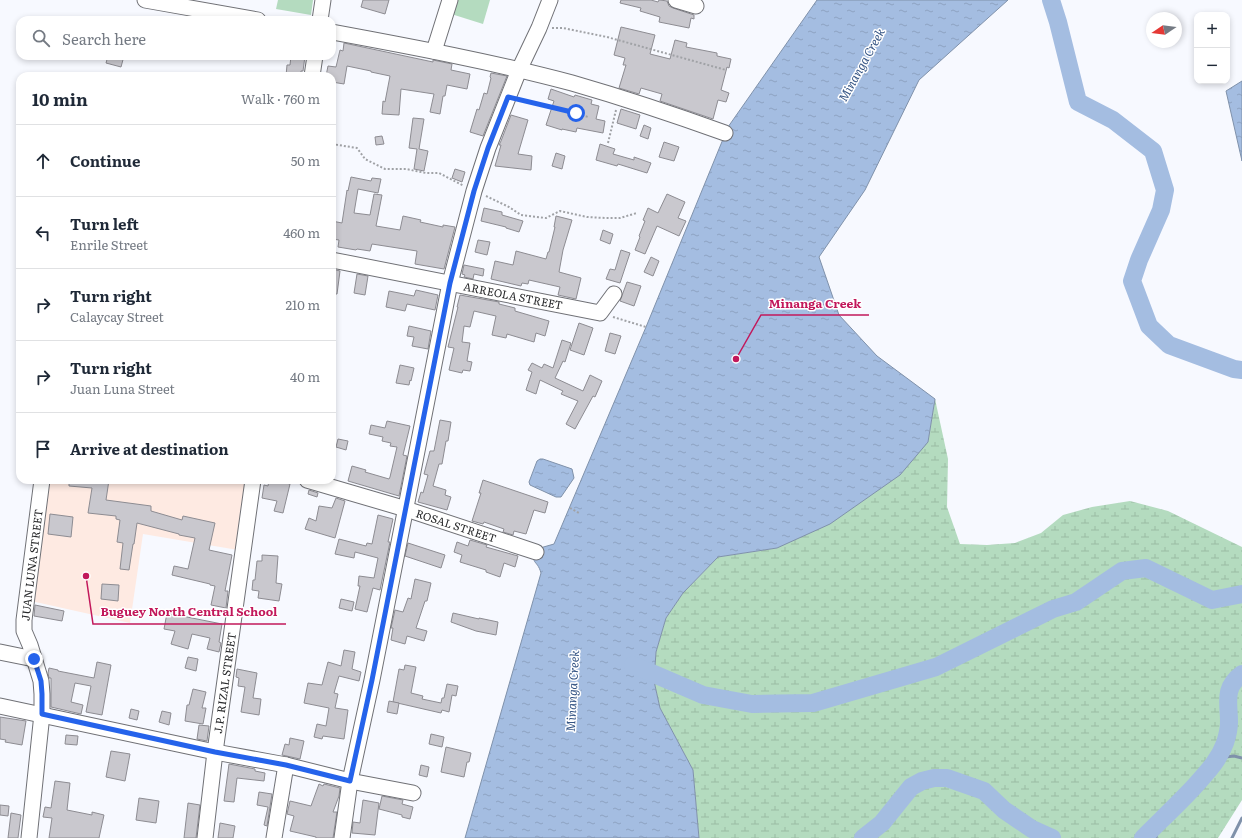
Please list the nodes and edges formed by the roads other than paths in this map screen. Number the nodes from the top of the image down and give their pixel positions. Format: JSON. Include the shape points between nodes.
{"nodes":[{"id":1,"x":145,"y":0,"type":"edge"},
{"id":2,"x":323,"y":0,"type":"edge"},
{"id":3,"x":450,"y":0,"type":"edge"},
{"id":4,"x":550,"y":0,"type":"edge"},
{"id":5,"x":676,"y":0,"type":"edge"},
{"id":6,"x":696,"y":6,"type":"dead end"},
{"id":7,"x":235,"y":16,"type":"edge"},
{"id":8,"x":321,"y":16,"type":"edge"},
{"id":9,"x":336,"y":33,"type":"edge"},
{"id":10,"x":434,"y":51,"type":"junction"},
{"id":11,"x":314,"y":60,"type":"edge"},
{"id":12,"x":519,"y":70,"type":"junction"},
{"id":13,"x":313,"y":72,"type":"edge"},
{"id":14,"x":726,"y":133,"type":"dead end"},
{"id":15,"x":336,"y":261,"type":"edge"},
{"id":16,"x":450,"y":283,"type":"junction"},
{"id":17,"x":614,"y":294,"type":"dead end"},
{"id":18,"x":41,"y":484,"type":"edge"},
{"id":19,"x":252,"y":484,"type":"edge"},
{"id":20,"x":321,"y":484,"type":"edge"},
{"id":21,"x":406,"y":509,"type":"junction"},
{"id":22,"x":536,"y":552,"type":"dead end"},
{"id":23,"x":0,"y":652,"type":"edge"},
{"id":24,"x":34,"y":659,"type":"junction"},
{"id":25,"x":0,"y":706,"type":"edge"},
{"id":26,"x":42,"y":714,"type":"junction"},
{"id":27,"x":215,"y":752,"type":"junction"},
{"id":28,"x":286,"y":765,"type":"junction"},
{"id":29,"x":350,"y":781,"type":"junction"},
{"id":30,"x":413,"y":793,"type":"dead end"},
{"id":31,"x":29,"y":838,"type":"edge"},
{"id":32,"x":205,"y":838,"type":"edge"},
{"id":33,"x":274,"y":838,"type":"edge"},
{"id":34,"x":342,"y":838,"type":"edge"}],
"edges":[{"from":1,"to":7,"type":"street"},
{"from":2,"to":8,"type":"street"},
{"from":3,"to":10,"type":"street"},
{"from":4,"to":12,"type":"street"},
{"from":5,"to":6,"type":"street"},
{"from":9,"to":10,"type":"street"},
{"from":10,"to":12,"type":"street"},
{"from":11,"to":13,"type":"street"},
{"from":12,"to":14,"type":"street","via":[[620,97]]},
{"from":12,"to":16,"type":"street","via":[[474,191]]},
{"from":15,"to":16,"type":"street","name":"ARREOLA STREET"},
{"from":16,"to":17,"type":"street","name":"ARREOLA STREET","via":[[600,313]]},
{"from":16,"to":21,"type":"street"},
{"from":18,"to":24,"type":"street","name":"JUAN LUNA STREET","via":[[24,620],[24,631]]},
{"from":19,"to":27,"type":"street","name":"J.P. RIZAL STREET"},
{"from":20,"to":21,"type":"street","name":"ROSAL STREET"},
{"from":21,"to":22,"type":"street","name":"ROSAL STREET"},
{"from":21,"to":29,"type":"street"},
{"from":23,"to":24,"type":"street"},
{"from":24,"to":26,"type":"street","name":"JUAN LUNA STREET","via":[[41,681]]},
{"from":25,"to":26,"type":"street"},
{"from":26,"to":27,"type":"street"},
{"from":26,"to":31,"type":"street","name":"JUAN LUNA STREET"},
{"from":27,"to":28,"type":"street"},
{"from":27,"to":32,"type":"street","name":"J.P. RIZAL STREET"},
{"from":28,"to":29,"type":"street"},
{"from":28,"to":33,"type":"street"},
{"from":29,"to":30,"type":"street"},
{"from":29,"to":34,"type":"street"}]}
